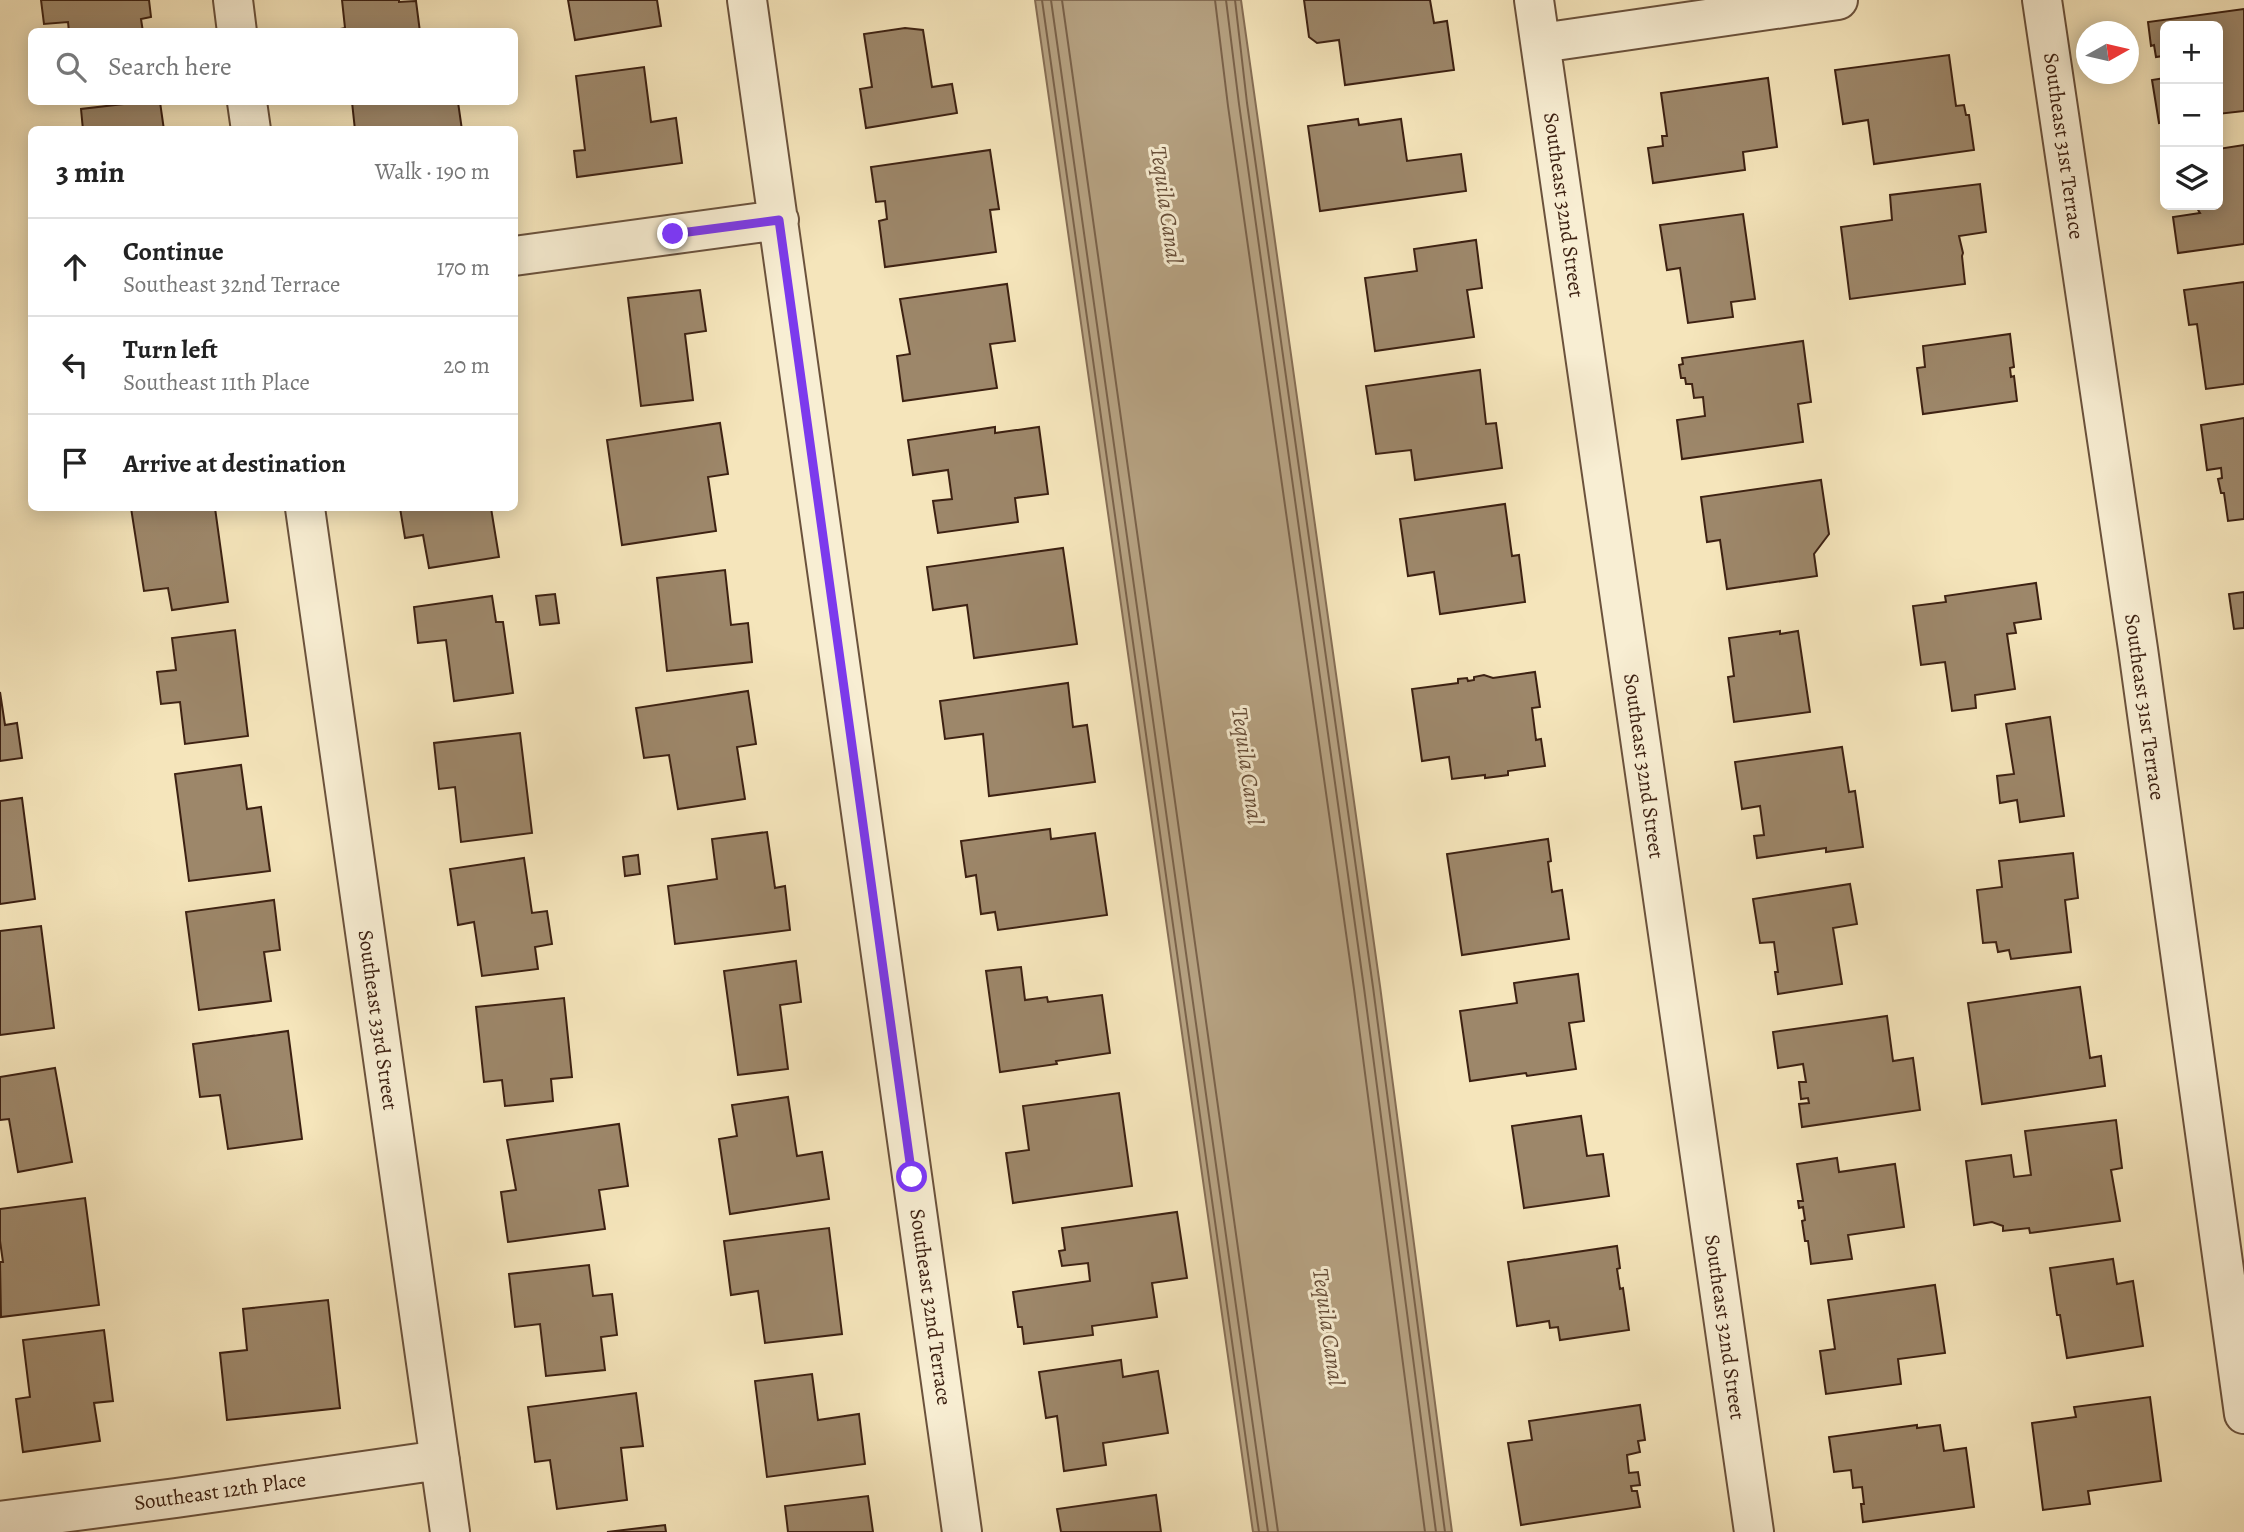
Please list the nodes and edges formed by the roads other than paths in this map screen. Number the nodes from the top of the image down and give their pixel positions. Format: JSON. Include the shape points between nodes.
{"nodes":[{"id":1,"x":233,"y":0,"type":"edge"},
{"id":2,"x":747,"y":0,"type":"edge"},
{"id":3,"x":1534,"y":0,"type":"edge"},
{"id":4,"x":1838,"y":0,"type":"edge"},
{"id":5,"x":2042,"y":0,"type":"edge"},
{"id":6,"x":236,"y":28,"type":"edge"},
{"id":7,"x":1541,"y":43,"type":"junction"},
{"id":8,"x":247,"y":105,"type":"edge"},
{"id":9,"x":250,"y":126,"type":"edge"},
{"id":10,"x":779,"y":220,"type":"junction"},
{"id":11,"x":518,"y":255,"type":"edge"},
{"id":12,"x":305,"y":511,"type":"edge"},
{"id":13,"x":2244,"y":1414,"type":"edge"},
{"id":14,"x":440,"y":1460,"type":"junction"},
{"id":15,"x":0,"y":1521,"type":"edge"},
{"id":16,"x":450,"y":1532,"type":"edge"},
{"id":17,"x":962,"y":1532,"type":"edge"},
{"id":18,"x":1754,"y":1532,"type":"edge"}],
"edges":[{"from":1,"to":6,"type":"street"},
{"from":2,"to":10,"type":"street","name":"Southeast 32nd Terrace"},
{"from":3,"to":7,"type":"street","name":"Southeast 32nd Street"},
{"from":4,"to":7,"type":"street"},
{"from":5,"to":13,"type":"street","name":"Southeast 31st Terrace"},
{"from":7,"to":18,"type":"street","name":"Southeast 32nd Street"},
{"from":8,"to":9,"type":"street"},
{"from":10,"to":11,"type":"street"},
{"from":10,"to":17,"type":"street","name":"Southeast 32nd Terrace"},
{"from":12,"to":14,"type":"street","name":"Southeast 33rd Street"},
{"from":14,"to":15,"type":"street","name":"Southeast 12th Place"},
{"from":14,"to":16,"type":"street","name":"Southeast 33rd Street"}]}
